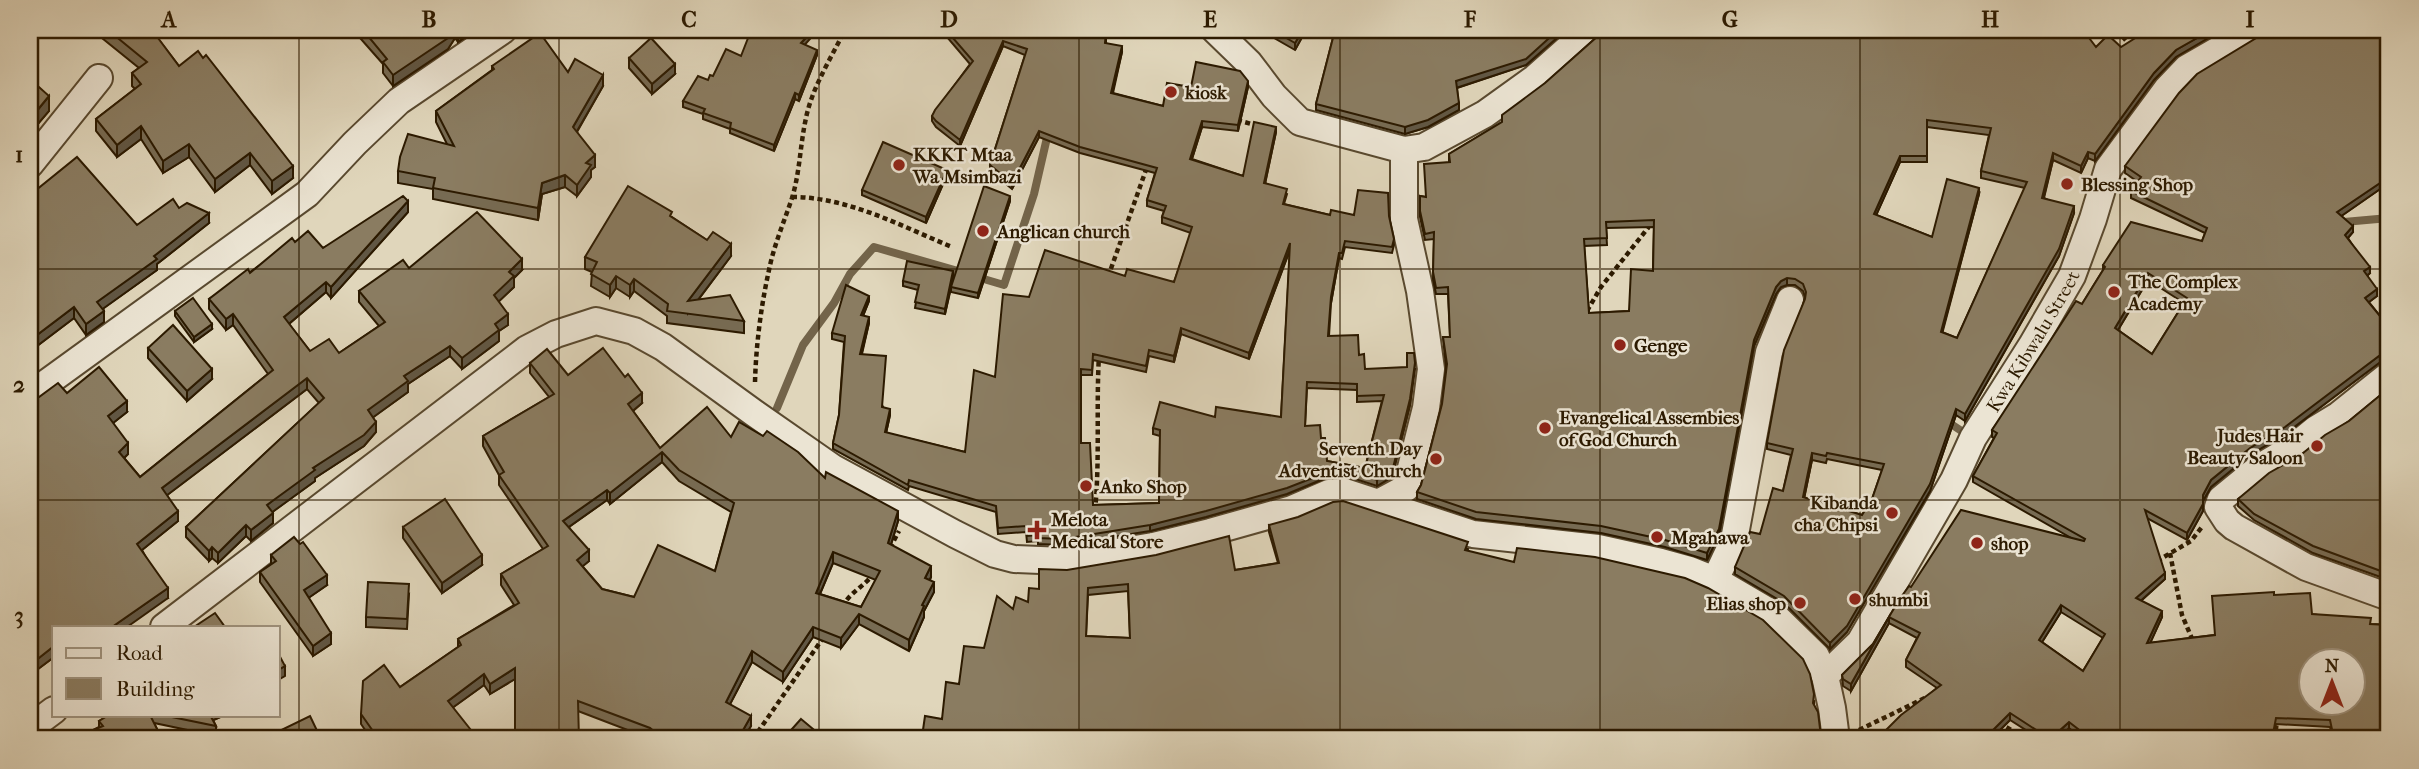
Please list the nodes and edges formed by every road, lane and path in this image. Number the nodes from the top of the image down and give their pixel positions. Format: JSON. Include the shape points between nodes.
{"nodes":[{"id":1,"x":503,"y":30,"type":"edge"},
{"id":2,"x":845,"y":30,"type":"edge"},
{"id":3,"x":1215,"y":30,"type":"edge"},
{"id":4,"x":1589,"y":30,"type":"edge"},
{"id":5,"x":2117,"y":30,"type":"edge"},
{"id":6,"x":2253,"y":30,"type":"edge"},
{"id":7,"x":2135,"y":51,"type":"edge"},
{"id":8,"x":100,"y":78,"type":"dead end"},
{"id":9,"x":1234,"y":120,"type":"edge"},
{"id":10,"x":1267,"y":127,"type":"edge"},
{"id":11,"x":1404,"y":150,"type":"junction"},
{"id":12,"x":1151,"y":155,"type":"edge"},
{"id":13,"x":30,"y":164,"type":"edge"},
{"id":14,"x":793,"y":197,"type":"junction"},
{"id":15,"x":1648,"y":215,"type":"edge"},
{"id":16,"x":952,"y":247,"type":"dead end"},
{"id":17,"x":1107,"y":283,"type":"edge"},
{"id":18,"x":1790,"y":300,"type":"dead end"},
{"id":19,"x":1584,"y":320,"type":"edge"},
{"id":20,"x":1100,"y":351,"type":"edge"},
{"id":21,"x":2389,"y":375,"type":"edge"},
{"id":22,"x":30,"y":395,"type":"edge"},
{"id":23,"x":754,"y":413,"type":"junction"},
{"id":24,"x":1380,"y":502,"type":"junction"},
{"id":25,"x":905,"y":506,"type":"junction"},
{"id":26,"x":2218,"y":507,"type":"junction"},
{"id":27,"x":1094,"y":516,"type":"edge"},
{"id":28,"x":2171,"y":553,"type":"junction"},
{"id":29,"x":883,"y":558,"type":"edge"},
{"id":30,"x":2149,"y":566,"type":"edge"},
{"id":31,"x":876,"y":569,"type":"edge"},
{"id":32,"x":1715,"y":580,"type":"junction"},
{"id":33,"x":2389,"y":597,"type":"edge"},
{"id":34,"x":841,"y":608,"type":"edge"},
{"id":35,"x":165,"y":626,"type":"edge"},
{"id":36,"x":828,"y":632,"type":"edge"},
{"id":37,"x":2199,"y":648,"type":"edge"},
{"id":38,"x":1825,"y":676,"type":"junction"},
{"id":39,"x":1930,"y":696,"type":"edge"},
{"id":40,"x":2278,"y":708,"type":"edge"},
{"id":41,"x":52,"y":712,"type":"edge"},
{"id":42,"x":1991,"y":719,"type":"edge"},
{"id":43,"x":30,"y":728,"type":"edge"},
{"id":44,"x":1845,"y":736,"type":"edge"},
{"id":45,"x":753,"y":739,"type":"edge"},
{"id":46,"x":2026,"y":739,"type":"edge"},
{"id":47,"x":2275,"y":739,"type":"edge"}],
"edges":[{"from":1,"to":22,"type":"street","via":[[399,101],[307,194]]},
{"from":2,"to":14,"type":"path","via":[[806,117]]},
{"from":3,"to":11,"type":"street","via":[[1300,122]]},
{"from":4,"to":11,"type":"street","via":[[1485,114],[1424,147]]},
{"from":5,"to":7,"type":"path"},
{"from":6,"to":38,"type":"street","name":"Kwa Kibwalu Street","via":[[2186,68],[2108,169],[2072,275],[1973,438],[1954,480],[1860,642]]},
{"from":8,"to":13,"type":"street"},
{"from":9,"to":10,"type":"path"},
{"from":11,"to":24,"type":"street","via":[[1404,219],[1431,369],[1406,488]]},
{"from":12,"to":17,"type":"path"},
{"from":14,"to":16,"type":"path","via":[[814,197],[856,208]]},
{"from":14,"to":23,"type":"path","via":[[769,269],[756,357]]},
{"from":15,"to":19,"type":"path","via":[[1648,228],[1601,287]]},
{"from":18,"to":32,"type":"street","via":[[1769,352],[1734,540]]},
{"from":20,"to":27,"type":"path"},
{"from":21,"to":26,"type":"street","via":[[2363,398],[2260,467],[2221,499]]},
{"from":23,"to":25,"type":"street","via":[[834,468]]},
{"from":23,"to":35,"type":"street","via":[[634,331],[596,321],[556,334],[527,349]]},
{"from":24,"to":25,"type":"street","via":[[1345,492],[1329,494],[1210,532],[1064,561],[995,554]]},
{"from":24,"to":32,"type":"street","via":[[1473,534],[1598,548],[1671,564]]},
{"from":25,"to":29,"type":"path","via":[[897,537]]},
{"from":26,"to":28,"type":"path","via":[[2191,541]]},
{"from":26,"to":33,"type":"street","via":[[2234,527],[2306,566]]},
{"from":28,"to":30,"type":"path"},
{"from":28,"to":37,"type":"path","via":[[2182,615]]},
{"from":31,"to":34,"type":"path"},
{"from":32,"to":38,"type":"street","via":[[1773,614],[1815,656]]},
{"from":36,"to":45,"type":"path"},
{"from":38,"to":44,"type":"street"},
{"from":39,"to":44,"type":"path"},
{"from":40,"to":47,"type":"path"},
{"from":41,"to":43,"type":"street"},
{"from":42,"to":46,"type":"path"}]}
